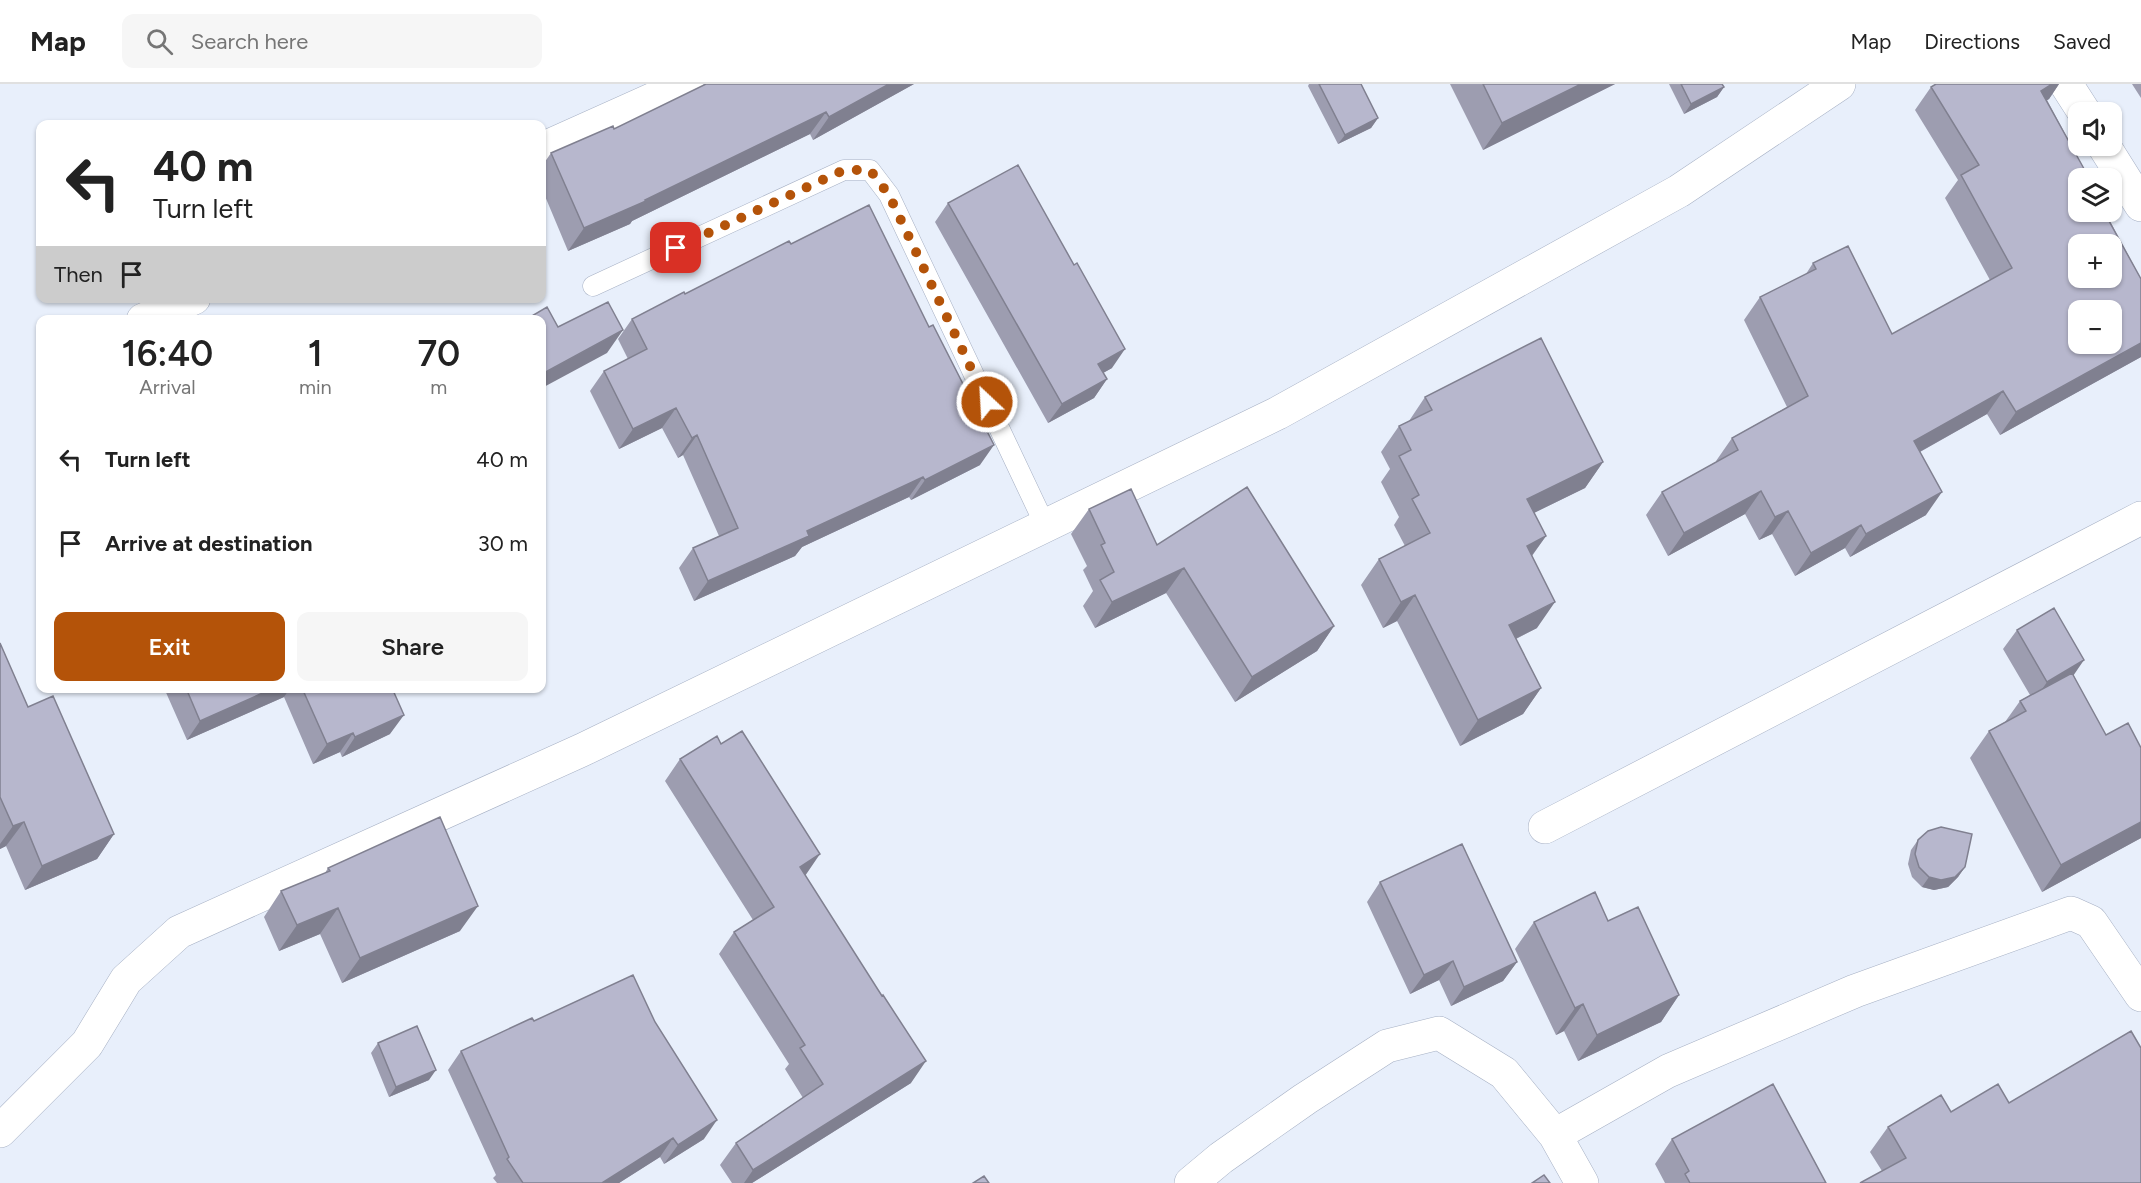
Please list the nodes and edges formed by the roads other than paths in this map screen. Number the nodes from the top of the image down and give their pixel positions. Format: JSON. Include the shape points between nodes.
{"nodes":[{"id":1,"x":687,"y":84,"type":"edge"},
{"id":2,"x":1839,"y":84,"type":"edge"},
{"id":3,"x":2066,"y":84,"type":"edge"},
{"id":4,"x":2078,"y":102,"type":"edge"},
{"id":5,"x":546,"y":147,"type":"edge"},
{"id":6,"x":2110,"y":156,"type":"edge"},
{"id":7,"x":2141,"y":205,"type":"edge"},
{"id":8,"x":593,"y":286,"type":"dead end"},
{"id":9,"x":182,"y":303,"type":"edge"},
{"id":10,"x":155,"y":315,"type":"edge"},
{"id":11,"x":2141,"y":518,"type":"edge"},
{"id":12,"x":1045,"y":525,"type":"junction"},
{"id":13,"x":1545,"y":827,"type":"dead end"},
{"id":14,"x":2141,"y":995,"type":"edge"},
{"id":15,"x":0,"y":1131,"type":"edge"},
{"id":16,"x":1555,"y":1135,"type":"junction"},
{"id":17,"x":1191,"y":1183,"type":"edge"},
{"id":18,"x":1582,"y":1183,"type":"edge"}],
"edges":[{"from":1,"to":5,"type":"street"},
{"from":2,"to":12,"type":"street","via":[[1669,196],[1278,413]]},
{"from":3,"to":4,"type":"street"},
{"from":6,"to":7,"type":"street"},
{"from":8,"to":12,"type":"lane","via":[[844,170],[870,170],[889,195]]},
{"from":9,"to":10,"type":"street"},
{"from":11,"to":13,"type":"street"},
{"from":12,"to":15,"type":"street","via":[[582,750],[179,932],[126,980],[87,1044]]},
{"from":14,"to":16,"type":"street","via":[[2091,922],[2071,913],[1856,991],[1709,1053],[1668,1071]]},
{"from":16,"to":17,"type":"street","via":[[1504,1072],[1439,1033],[1387,1047],[1305,1099]]},
{"from":16,"to":18,"type":"street"}]}
